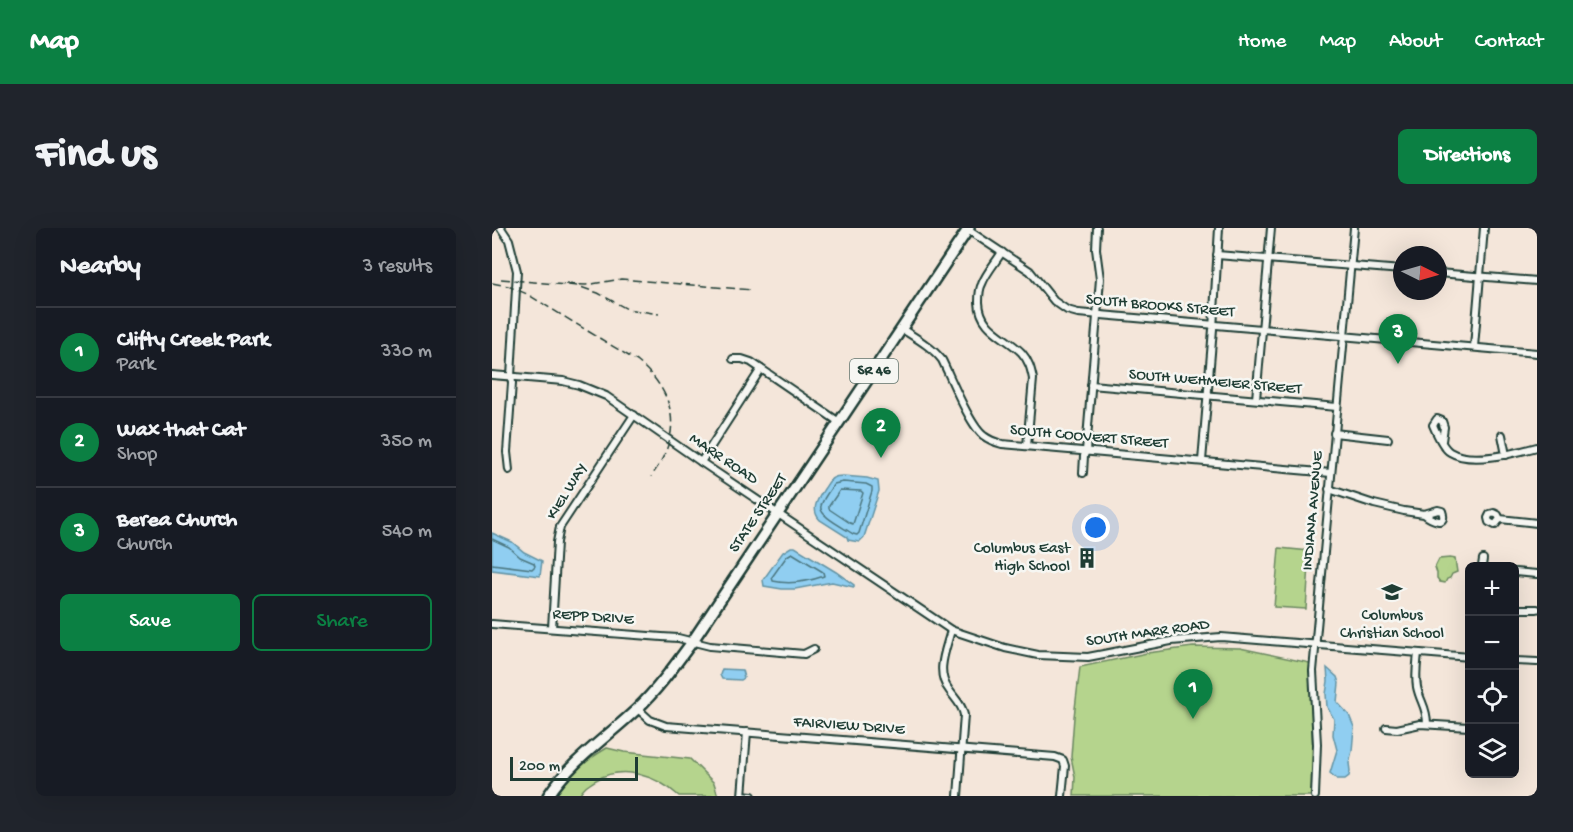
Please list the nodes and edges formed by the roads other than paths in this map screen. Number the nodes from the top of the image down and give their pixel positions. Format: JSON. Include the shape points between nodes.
{"nodes":[{"id":1,"x":501,"y":228,"type":"edge"},
{"id":2,"x":1097,"y":228,"type":"edge"},
{"id":3,"x":1219,"y":228,"type":"edge"},
{"id":4,"x":1271,"y":228,"type":"edge"},
{"id":5,"x":1354,"y":228,"type":"edge"},
{"id":6,"x":1484,"y":228,"type":"edge"},
{"id":7,"x":969,"y":229,"type":"edge"},
{"id":8,"x":1002,"y":252,"type":"junction"},
{"id":9,"x":1217,"y":255,"type":"junction"},
{"id":10,"x":1268,"y":259,"type":"junction"},
{"id":11,"x":1351,"y":266,"type":"junction"},
{"id":12,"x":1393,"y":269,"type":"edge"},
{"id":13,"x":1447,"y":274,"type":"edge"},
{"id":14,"x":1480,"y":277,"type":"junction"},
{"id":15,"x":1537,"y":281,"type":"edge"},
{"id":16,"x":1097,"y":315,"type":"junction"},
{"id":17,"x":1213,"y":325,"type":"junction"},
{"id":18,"x":902,"y":329,"type":"junction"},
{"id":19,"x":1262,"y":329,"type":"junction"},
{"id":20,"x":1344,"y":336,"type":"junction"},
{"id":21,"x":1474,"y":347,"type":"junction"},
{"id":22,"x":1537,"y":353,"type":"edge"},
{"id":23,"x":733,"y":359,"type":"dead end"},
{"id":24,"x":762,"y":369,"type":"junction"},
{"id":25,"x":492,"y":375,"type":"edge"},
{"id":26,"x":511,"y":376,"type":"junction"},
{"id":27,"x":1091,"y":385,"type":"junction"},
{"id":28,"x":1207,"y":395,"type":"junction"},
{"id":29,"x":1256,"y":399,"type":"junction"},
{"id":30,"x":1337,"y":407,"type":"junction"},
{"id":31,"x":634,"y":415,"type":"junction"},
{"id":32,"x":839,"y":422,"type":"junction"},
{"id":33,"x":1334,"y":434,"type":"junction"},
{"id":34,"x":1502,"y":435,"type":"dead end"},
{"id":35,"x":1388,"y":439,"type":"dead end"},
{"id":36,"x":1442,"y":441,"type":"dead end"},
{"id":37,"x":1027,"y":446,"type":"junction"},
{"id":38,"x":1537,"y":447,"type":"edge"},
{"id":39,"x":1086,"y":451,"type":"junction"},
{"id":40,"x":1506,"y":455,"type":"junction"},
{"id":41,"x":1202,"y":461,"type":"junction"},
{"id":42,"x":701,"y":462,"type":"junction"},
{"id":43,"x":509,"y":470,"type":"dead end"},
{"id":44,"x":1083,"y":473,"type":"dead end"},
{"id":45,"x":1331,"y":473,"type":"junction"},
{"id":46,"x":1329,"y":489,"type":"junction"},
{"id":47,"x":778,"y":513,"type":"junction"},
{"id":48,"x":1424,"y":514,"type":"dead end"},
{"id":49,"x":1500,"y":519,"type":"dead end"},
{"id":50,"x":1537,"y":523,"type":"edge"},
{"id":51,"x":1520,"y":562,"type":"dead end"},
{"id":52,"x":1519,"y":565,"type":"edge"},
{"id":53,"x":1519,"y":572,"type":"edge"},
{"id":54,"x":1537,"y":574,"type":"edge"},
{"id":55,"x":1519,"y":609,"type":"edge"},
{"id":56,"x":1537,"y":609,"type":"edge"},
{"id":57,"x":492,"y":624,"type":"edge"},
{"id":58,"x":552,"y":628,"type":"junction"},
{"id":59,"x":951,"y":630,"type":"junction"},
{"id":60,"x":692,"y":642,"type":"junction"},
{"id":61,"x":1316,"y":644,"type":"junction"},
{"id":62,"x":814,"y":649,"type":"dead end"},
{"id":63,"x":1418,"y":653,"type":"junction"},
{"id":64,"x":1465,"y":657,"type":"edge"},
{"id":65,"x":1519,"y":661,"type":"edge"},
{"id":66,"x":1537,"y":662,"type":"edge"},
{"id":67,"x":638,"y":709,"type":"junction"},
{"id":68,"x":1427,"y":724,"type":"junction"},
{"id":69,"x":1465,"y":727,"type":"edge"},
{"id":70,"x":1386,"y":728,"type":"dead end"},
{"id":71,"x":747,"y":732,"type":"junction"},
{"id":72,"x":962,"y":749,"type":"junction"},
{"id":73,"x":548,"y":796,"type":"edge"},
{"id":74,"x":742,"y":796,"type":"edge"},
{"id":75,"x":752,"y":796,"type":"edge"},
{"id":76,"x":958,"y":796,"type":"edge"},
{"id":77,"x":1062,"y":796,"type":"edge"},
{"id":78,"x":1315,"y":796,"type":"edge"}],
"edges":[{"from":1,"to":26,"type":"street","via":[[509,240],[517,271]]},
{"from":2,"to":16,"type":"street"},
{"from":3,"to":9,"type":"street"},
{"from":4,"to":10,"type":"street"},
{"from":5,"to":11,"type":"street","name":"INDIANA AVENUE"},
{"from":6,"to":14,"type":"street"},
{"from":7,"to":8,"type":"street","name":"SOUTH BROOKS STREET"},
{"from":7,"to":18,"type":"highway","name":"STATE STREET","number":"SR 46"},
{"from":8,"to":16,"type":"street","name":"SOUTH BROOKS STREET","via":[[1030,271],[1054,301],[1067,310]]},
{"from":8,"to":37,"type":"street","via":[[981,284],[979,306],[986,324],[1021,352],[1032,370]]},
{"from":9,"to":10,"type":"street"},
{"from":9,"to":17,"type":"street"},
{"from":10,"to":11,"type":"street"},
{"from":10,"to":19,"type":"street"},
{"from":11,"to":12,"type":"street"},
{"from":11,"to":20,"type":"street","name":"INDIANA AVENUE"},
{"from":13,"to":14,"type":"street"},
{"from":14,"to":15,"type":"street"},
{"from":14,"to":21,"type":"street"},
{"from":16,"to":17,"type":"street","name":"SOUTH BROOKS STREET"},
{"from":16,"to":27,"type":"street"},
{"from":17,"to":19,"type":"street","name":"SOUTH BROOKS STREET"},
{"from":17,"to":28,"type":"street"},
{"from":18,"to":32,"type":"highway","name":"STATE STREET","number":"SR 46"},
{"from":18,"to":37,"type":"street","name":"SOUTH COOVERT STREET","via":[[942,360],[983,436],[1002,444]]},
{"from":19,"to":20,"type":"street","name":"SOUTH BROOKS STREET"},
{"from":19,"to":29,"type":"street"},
{"from":20,"to":21,"type":"street","name":"SOUTH BROOKS STREET"},
{"from":20,"to":30,"type":"street","name":"INDIANA AVENUE"},
{"from":21,"to":22,"type":"street","name":"SOUTH BROOKS STREET"},
{"from":23,"to":24,"type":"street","via":[[751,362]]},
{"from":24,"to":32,"type":"street"},
{"from":24,"to":42,"type":"street"},
{"from":25,"to":26,"type":"street","name":"MARR ROAD"},
{"from":26,"to":31,"type":"street","name":"MARR ROAD","via":[[579,385],[606,396]]},
{"from":26,"to":43,"type":"street"},
{"from":27,"to":28,"type":"street","name":"SOUTH WEHMEIER STREET"},
{"from":27,"to":39,"type":"street"},
{"from":28,"to":29,"type":"street","name":"SOUTH WEHMEIER STREET"},
{"from":28,"to":41,"type":"street"},
{"from":29,"to":30,"type":"street","name":"SOUTH WEHMEIER STREET"},
{"from":30,"to":33,"type":"street","name":"INDIANA AVENUE"},
{"from":31,"to":42,"type":"street","name":"MARR ROAD"},
{"from":31,"to":58,"type":"street","name":"KIEL WAY","via":[[560,528]]},
{"from":32,"to":47,"type":"highway","name":"STATE STREET","number":"SR 46"},
{"from":33,"to":35,"type":"street"},
{"from":33,"to":45,"type":"street","name":"INDIANA AVENUE"},
{"from":34,"to":40,"type":"street"},
{"from":36,"to":40,"type":"street","via":[[1451,453],[1460,456]]},
{"from":37,"to":39,"type":"street","name":"SOUTH COOVERT STREET"},
{"from":38,"to":40,"type":"street"},
{"from":39,"to":41,"type":"street","name":"SOUTH COOVERT STREET"},
{"from":39,"to":44,"type":"street"},
{"from":41,"to":45,"type":"street","name":"SOUTH COOVERT STREET"},
{"from":42,"to":47,"type":"street","name":"MARR ROAD"},
{"from":45,"to":46,"type":"street","name":"INDIANA AVENUE"},
{"from":46,"to":48,"type":"street","via":[[1404,512]]},
{"from":46,"to":61,"type":"street","name":"INDIANA AVENUE"},
{"from":47,"to":59,"type":"street","name":"MARR ROAD"},
{"from":47,"to":60,"type":"highway","name":"STATE STREET","number":"SR 46"},
{"from":49,"to":50,"type":"street"},
{"from":51,"to":52,"type":"street"},
{"from":53,"to":54,"type":"street"},
{"from":55,"to":56,"type":"street"},
{"from":57,"to":58,"type":"street","name":"REPP DRIVE"},
{"from":58,"to":60,"type":"street","name":"REPP DRIVE"},
{"from":59,"to":61,"type":"street","name":"SOUTH MARR ROAD","via":[[1038,655],[1088,657],[1171,641],[1221,637]]},
{"from":59,"to":72,"type":"street","via":[[942,672],[948,690],[963,709]]},
{"from":60,"to":62,"type":"street","name":"REPP DRIVE","via":[[804,654]]},
{"from":60,"to":67,"type":"highway","name":"STATE STREET","number":"SR 46"},
{"from":61,"to":63,"type":"street","name":"SOUTH MARR ROAD"},
{"from":61,"to":78,"type":"street","name":"INDIANA AVENUE"},
{"from":63,"to":64,"type":"street","name":"SOUTH MARR ROAD"},
{"from":63,"to":68,"type":"street","via":[[1416,681]]},
{"from":65,"to":66,"type":"street"},
{"from":67,"to":71,"type":"street","name":"FAIRVIEW DRIVE","via":[[661,725]]},
{"from":67,"to":73,"type":"highway","name":"STATE STREET","number":"SR 46","via":[[574,764]]},
{"from":68,"to":69,"type":"street"},
{"from":68,"to":70,"type":"street"},
{"from":71,"to":72,"type":"street","name":"FAIRVIEW DRIVE"},
{"from":71,"to":74,"type":"street"},
{"from":72,"to":76,"type":"street"},
{"from":72,"to":77,"type":"street","name":"FAIRVIEW DRIVE","via":[[1063,760]]},
{"from":74,"to":75,"type":"street"}]}
